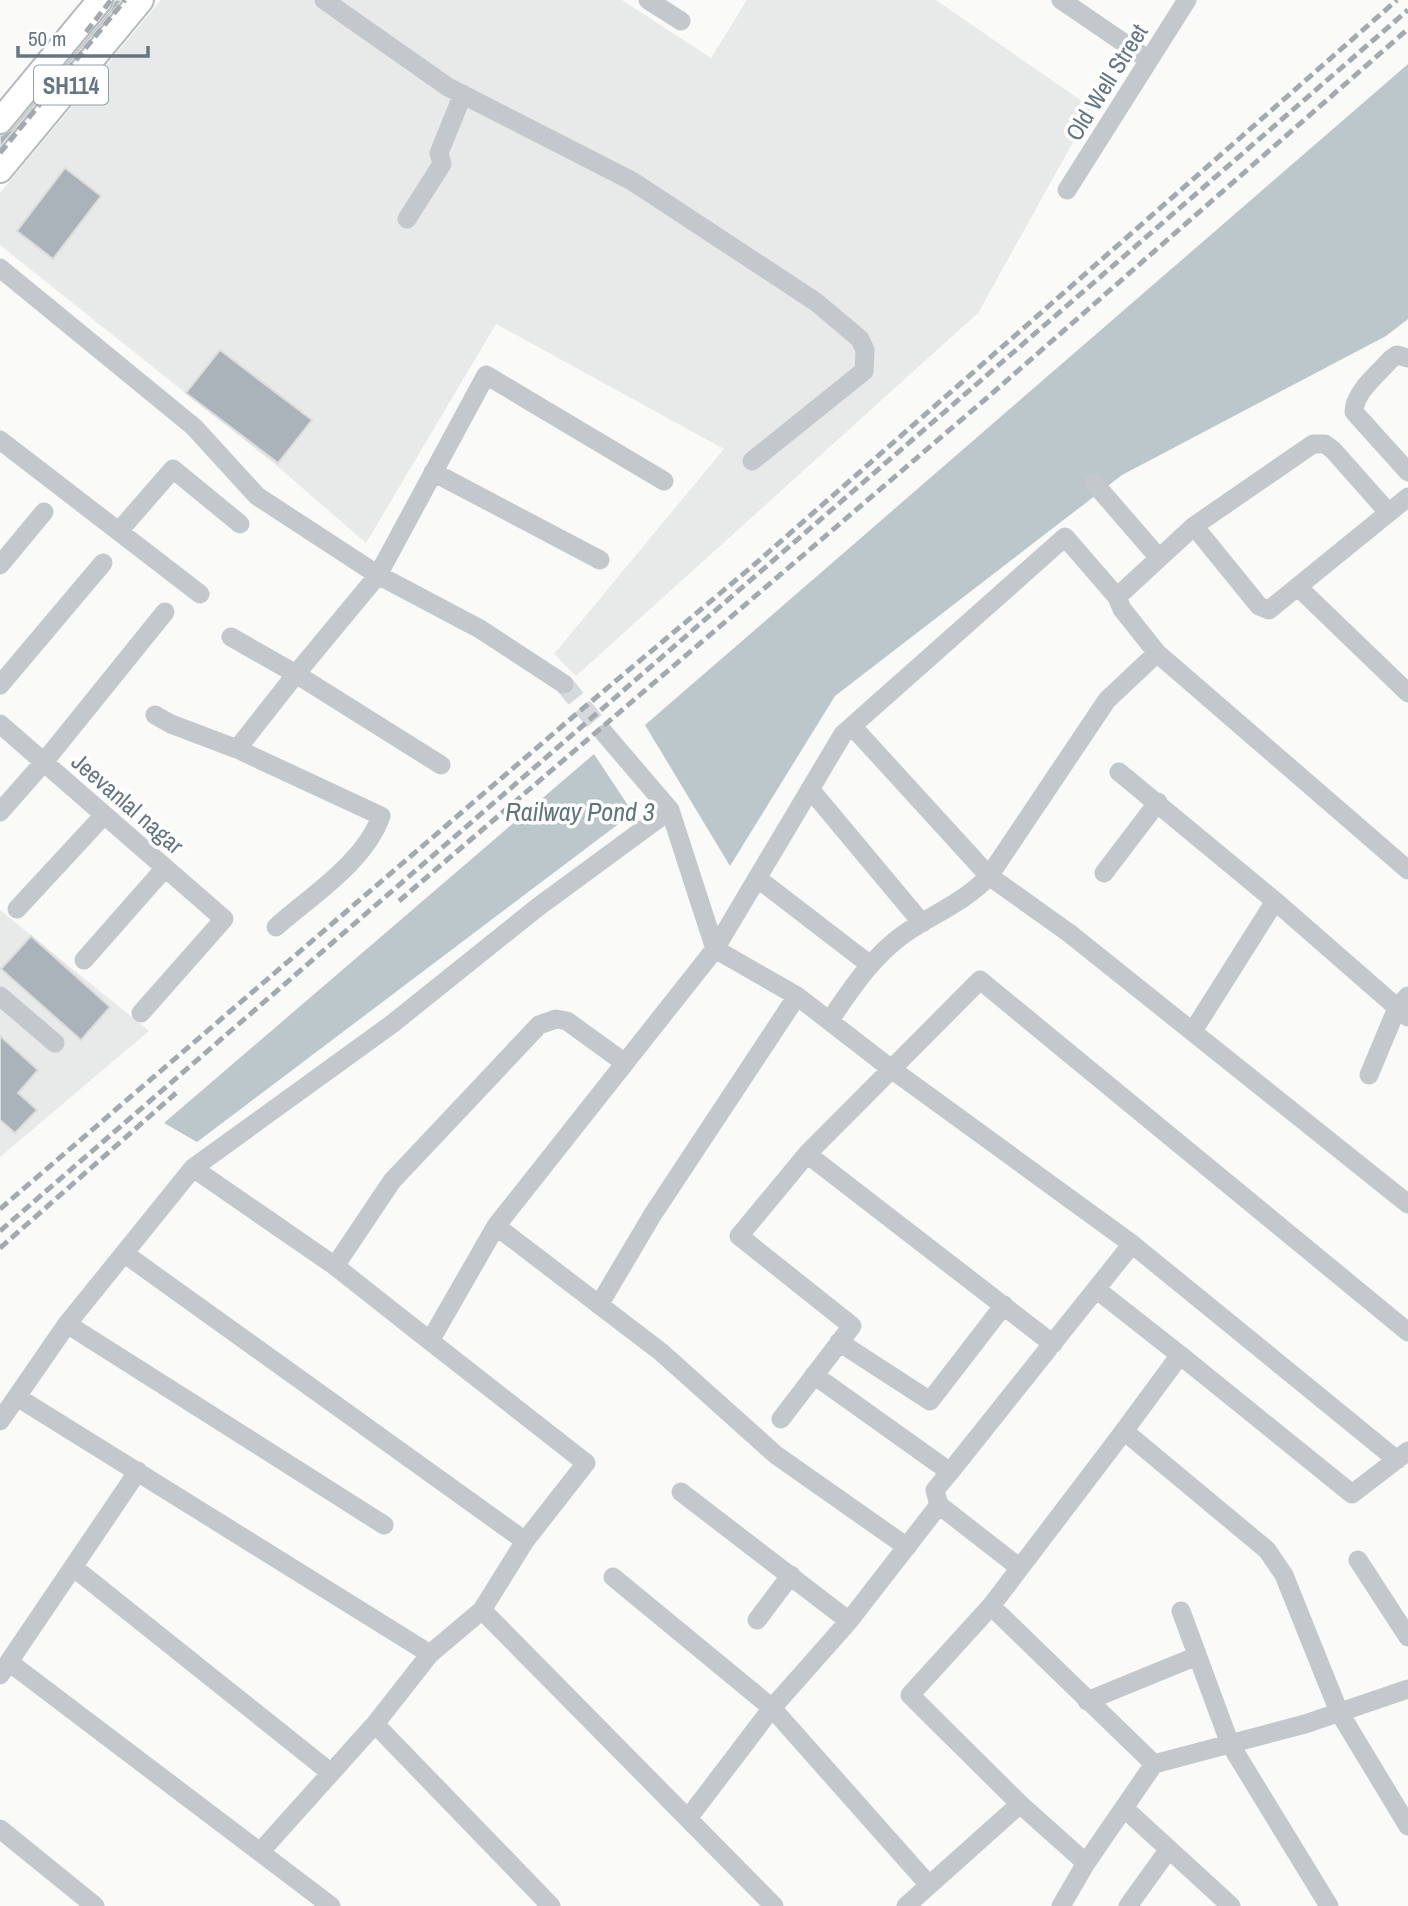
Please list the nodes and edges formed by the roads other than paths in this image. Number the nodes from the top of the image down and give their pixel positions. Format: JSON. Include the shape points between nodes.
{"nodes":[{"id":1,"x":100,"y":0,"type":"edge"},
{"id":2,"x":141,"y":0,"type":"edge"},
{"id":3,"x":324,"y":0,"type":"edge"},
{"id":4,"x":648,"y":0,"type":"edge"},
{"id":5,"x":1061,"y":0,"type":"edge"},
{"id":6,"x":1187,"y":0,"type":"edge"},
{"id":7,"x":681,"y":21,"type":"dead end"},
{"id":8,"x":1149,"y":60,"type":"junction"},
{"id":9,"x":463,"y":94,"type":"junction"},
{"id":10,"x":0,"y":121,"type":"edge"},
{"id":11,"x":0,"y":170,"type":"edge"},
{"id":12,"x":1067,"y":190,"type":"dead end"},
{"id":13,"x":407,"y":219,"type":"dead end"},
{"id":14,"x":0,"y":268,"type":"edge"},
{"id":15,"x":1408,"y":358,"type":"edge"},
{"id":16,"x":0,"y":440,"type":"edge"},
{"id":17,"x":752,"y":461,"type":"dead end"},
{"id":18,"x":433,"y":472,"type":"junction"},
{"id":19,"x":1408,"y":472,"type":"edge"},
{"id":20,"x":664,"y":481,"type":"dead end"},
{"id":21,"x":1094,"y":483,"type":"dead end"},
{"id":22,"x":1408,"y":497,"type":"edge"},
{"id":23,"x":44,"y":512,"type":"dead end"},
{"id":24,"x":1388,"y":512,"type":"junction"},
{"id":25,"x":240,"y":524,"type":"dead end"},
{"id":26,"x":1194,"y":526,"type":"junction"},
{"id":27,"x":119,"y":531,"type":"junction"},
{"id":28,"x":1159,"y":558,"type":"junction"},
{"id":29,"x":600,"y":560,"type":"dead end"},
{"id":30,"x":103,"y":563,"type":"dead end"},
{"id":31,"x":0,"y":565,"type":"edge"},
{"id":32,"x":378,"y":575,"type":"junction"},
{"id":33,"x":1298,"y":587,"type":"junction"},
{"id":34,"x":200,"y":594,"type":"dead end"},
{"id":35,"x":1117,"y":597,"type":"junction"},
{"id":36,"x":165,"y":612,"type":"dead end"},
{"id":37,"x":231,"y":637,"type":"dead end"},
{"id":38,"x":1157,"y":653,"type":"junction"},
{"id":39,"x":296,"y":674,"type":"junction"},
{"id":40,"x":564,"y":684,"type":"tunnel mouth"},
{"id":41,"x":0,"y":685,"type":"edge"},
{"id":42,"x":1408,"y":693,"type":"edge"},
{"id":43,"x":155,"y":715,"type":"dead end"},
{"id":44,"x":0,"y":724,"type":"edge"},
{"id":45,"x":852,"y":726,"type":"junction"},
{"id":46,"x":605,"y":734,"type":"tunnel mouth"},
{"id":47,"x":237,"y":749,"type":"junction"},
{"id":48,"x":44,"y":762,"type":"junction"},
{"id":49,"x":441,"y":765,"type":"dead end"},
{"id":50,"x":1119,"y":772,"type":"dead end"},
{"id":51,"x":810,"y":789,"type":"junction"},
{"id":52,"x":1158,"y":802,"type":"junction"},
{"id":53,"x":670,"y":810,"type":"junction"},
{"id":54,"x":0,"y":812,"type":"edge"},
{"id":55,"x":104,"y":815,"type":"junction"},
{"id":56,"x":165,"y":867,"type":"junction"},
{"id":57,"x":1408,"y":870,"type":"edge"},
{"id":58,"x":1104,"y":873,"type":"dead end"},
{"id":59,"x":989,"y":876,"type":"junction"},
{"id":60,"x":757,"y":878,"type":"junction"},
{"id":61,"x":1275,"y":901,"type":"junction"},
{"id":62,"x":17,"y":909,"type":"dead end"},
{"id":63,"x":922,"y":923,"type":"junction"},
{"id":64,"x":276,"y":927,"type":"dead end"},
{"id":65,"x":715,"y":949,"type":"junction"},
{"id":66,"x":84,"y":960,"type":"dead end"},
{"id":67,"x":869,"y":964,"type":"junction"},
{"id":68,"x":0,"y":996,"type":"edge"},
{"id":69,"x":797,"y":996,"type":"junction"},
{"id":70,"x":1405,"y":1007,"type":"edge"},
{"id":71,"x":141,"y":1013,"type":"dead end"},
{"id":72,"x":830,"y":1020,"type":"junction"},
{"id":73,"x":1193,"y":1031,"type":"junction"},
{"id":74,"x":55,"y":1043,"type":"dead end"},
{"id":75,"x":625,"y":1063,"type":"junction"},
{"id":76,"x":890,"y":1068,"type":"junction"},
{"id":77,"x":1369,"y":1075,"type":"dead end"},
{"id":78,"x":807,"y":1154,"type":"junction"},
{"id":79,"x":193,"y":1168,"type":"junction"},
{"id":80,"x":1408,"y":1204,"type":"edge"},
{"id":81,"x":496,"y":1226,"type":"junction"},
{"id":82,"x":1132,"y":1244,"type":"junction"},
{"id":83,"x":125,"y":1254,"type":"junction"},
{"id":84,"x":335,"y":1266,"type":"junction"},
{"id":85,"x":1096,"y":1289,"type":"junction"},
{"id":86,"x":598,"y":1305,"type":"junction"},
{"id":87,"x":1003,"y":1306,"type":"junction"},
{"id":88,"x":67,"y":1324,"type":"junction"},
{"id":89,"x":1408,"y":1332,"type":"edge"},
{"id":90,"x":430,"y":1341,"type":"junction"},
{"id":91,"x":839,"y":1342,"type":"junction"},
{"id":92,"x":1053,"y":1344,"type":"junction"},
{"id":93,"x":1181,"y":1355,"type":"junction"},
{"id":94,"x":814,"y":1375,"type":"junction"},
{"id":95,"x":17,"y":1397,"type":"junction"},
{"id":96,"x":781,"y":1419,"type":"dead end"},
{"id":97,"x":0,"y":1421,"type":"edge"},
{"id":98,"x":1124,"y":1431,"type":"junction"},
{"id":99,"x":1403,"y":1456,"type":"edge"},
{"id":100,"x":138,"y":1471,"type":"junction"},
{"id":101,"x":950,"y":1472,"type":"junction"},
{"id":102,"x":681,"y":1492,"type":"dead end"},
{"id":103,"x":939,"y":1505,"type":"junction"},
{"id":104,"x":384,"y":1525,"type":"dead end"},
{"id":105,"x":525,"y":1541,"type":"junction"},
{"id":106,"x":907,"y":1547,"type":"junction"},
{"id":107,"x":1358,"y":1560,"type":"dead end"},
{"id":108,"x":73,"y":1567,"type":"junction"},
{"id":109,"x":1020,"y":1568,"type":"junction"},
{"id":110,"x":791,"y":1575,"type":"junction"},
{"id":111,"x":613,"y":1577,"type":"dead end"},
{"id":112,"x":990,"y":1606,"type":"junction"},
{"id":113,"x":482,"y":1610,"type":"junction"},
{"id":114,"x":1181,"y":1611,"type":"dead end"},
{"id":115,"x":757,"y":1620,"type":"dead end"},
{"id":116,"x":849,"y":1621,"type":"junction"},
{"id":117,"x":1408,"y":1637,"type":"edge"},
{"id":118,"x":430,"y":1654,"type":"junction"},
{"id":119,"x":1197,"y":1656,"type":"junction"},
{"id":120,"x":5,"y":1668,"type":"edge"},
{"id":121,"x":1408,"y":1689,"type":"edge"},
{"id":122,"x":1087,"y":1701,"type":"junction"},
{"id":123,"x":772,"y":1708,"type":"junction"},
{"id":124,"x":1339,"y":1712,"type":"junction"},
{"id":125,"x":375,"y":1724,"type":"junction"},
{"id":126,"x":1230,"y":1744,"type":"junction"},
{"id":127,"x":1154,"y":1764,"type":"junction"},
{"id":128,"x":331,"y":1773,"type":"junction"},
{"id":129,"x":1020,"y":1804,"type":"junction"},
{"id":130,"x":1124,"y":1808,"type":"junction"},
{"id":131,"x":689,"y":1817,"type":"junction"},
{"id":132,"x":1408,"y":1826,"type":"edge"},
{"id":133,"x":0,"y":1829,"type":"edge"},
{"id":134,"x":1169,"y":1849,"type":"junction"},
{"id":135,"x":261,"y":1851,"type":"junction"},
{"id":136,"x":1086,"y":1863,"type":"junction"},
{"id":137,"x":929,"y":1885,"type":"junction"},
{"id":138,"x":95,"y":1906,"type":"edge"},
{"id":139,"x":331,"y":1906,"type":"edge"},
{"id":140,"x":551,"y":1906,"type":"edge"},
{"id":141,"x":774,"y":1906,"type":"edge"},
{"id":142,"x":906,"y":1906,"type":"edge"},
{"id":143,"x":1061,"y":1906,"type":"edge"},
{"id":144,"x":1128,"y":1906,"type":"edge"},
{"id":145,"x":1231,"y":1906,"type":"edge"},
{"id":146,"x":1329,"y":1906,"type":"edge"}],
"edges":[{"from":1,"to":10,"type":"main road","number":"SH114"},
{"from":2,"to":11,"type":"main road","number":"SH114"},
{"from":3,"to":9,"type":"street"},
{"from":4,"to":7,"type":"street"},
{"from":5,"to":8,"type":"street"},
{"from":6,"to":8,"type":"street","name":"Old Well Street"},
{"from":8,"to":12,"type":"street","name":"Old Well Street"},
{"from":9,"to":13,"type":"street","via":[[439,153],[442,164]]},
{"from":9,"to":17,"type":"street","via":[[632,181],[816,302],[860,339],[865,350],[864,371]]},
{"from":14,"to":32,"type":"street","via":[[194,427],[257,496]]},
{"from":15,"to":19,"type":"street","via":[[1397,355],[1391,359],[1353,407]]},
{"from":16,"to":27,"type":"street"},
{"from":18,"to":20,"type":"street","via":[[486,375]]},
{"from":18,"to":29,"type":"street"},
{"from":18,"to":32,"type":"street"},
{"from":21,"to":28,"type":"street"},
{"from":22,"to":24,"type":"street"},
{"from":23,"to":31,"type":"street"},
{"from":24,"to":26,"type":"street","via":[[1333,450],[1313,444]]},
{"from":24,"to":33,"type":"street"},
{"from":25,"to":27,"type":"street","via":[[173,469]]},
{"from":26,"to":28,"type":"street"},
{"from":26,"to":33,"type":"street","via":[[1259,606],[1276,607]]},
{"from":27,"to":34,"type":"street"},
{"from":28,"to":35,"type":"street"},
{"from":30,"to":41,"type":"street"},
{"from":32,"to":39,"type":"street"},
{"from":32,"to":40,"type":"street","via":[[480,629]]},
{"from":33,"to":42,"type":"street"},
{"from":35,"to":38,"type":"street"},
{"from":35,"to":45,"type":"street","via":[[1065,537]]},
{"from":36,"to":48,"type":"street"},
{"from":37,"to":39,"type":"street"},
{"from":38,"to":57,"type":"street"},
{"from":38,"to":59,"type":"street","via":[[1107,700]]},
{"from":39,"to":47,"type":"street"},
{"from":39,"to":49,"type":"street"},
{"from":43,"to":47,"type":"street"},
{"from":44,"to":48,"type":"street","name":"Jeevanlal nagar"},
{"from":45,"to":51,"type":"street"},
{"from":45,"to":59,"type":"street"},
{"from":46,"to":53,"type":"street"},
{"from":47,"to":64,"type":"street","via":[[381,816],[373,836],[354,858]]},
{"from":48,"to":54,"type":"street"},
{"from":48,"to":55,"type":"street","name":"Jeevanlal nagar"},
{"from":50,"to":52,"type":"street"},
{"from":51,"to":60,"type":"street"},
{"from":51,"to":63,"type":"street"},
{"from":52,"to":58,"type":"street"},
{"from":52,"to":61,"type":"street"},
{"from":53,"to":65,"type":"street"},
{"from":53,"to":79,"type":"street","via":[[538,907],[392,1024]]},
{"from":55,"to":56,"type":"street","name":"Jeevanlal nagar"},
{"from":55,"to":62,"type":"street"},
{"from":56,"to":66,"type":"street"},
{"from":56,"to":71,"type":"street","name":"Jeevanlal nagar","via":[[224,919]]},
{"from":59,"to":63,"type":"street","via":[[975,891]]},
{"from":59,"to":73,"type":"street"},
{"from":60,"to":65,"type":"street"},
{"from":60,"to":67,"type":"street"},
{"from":61,"to":70,"type":"street"},
{"from":61,"to":73,"type":"street"},
{"from":63,"to":67,"type":"street"},
{"from":65,"to":69,"type":"street"},
{"from":65,"to":75,"type":"street"},
{"from":67,"to":72,"type":"street"},
{"from":68,"to":74,"type":"street"},
{"from":69,"to":72,"type":"street"},
{"from":69,"to":86,"type":"street"},
{"from":70,"to":77,"type":"street"},
{"from":72,"to":76,"type":"street"},
{"from":73,"to":80,"type":"street"},
{"from":75,"to":81,"type":"street"},
{"from":75,"to":84,"type":"street","via":[[567,1021],[556,1019],[539,1025],[393,1181]]},
{"from":76,"to":78,"type":"street"},
{"from":76,"to":82,"type":"street"},
{"from":76,"to":89,"type":"street","via":[[980,980]]},
{"from":78,"to":87,"type":"street"},
{"from":78,"to":91,"type":"street","via":[[738,1236],[852,1326]]},
{"from":79,"to":83,"type":"street"},
{"from":79,"to":84,"type":"street"},
{"from":81,"to":86,"type":"street"},
{"from":81,"to":90,"type":"street"},
{"from":82,"to":85,"type":"street"},
{"from":82,"to":99,"type":"street"},
{"from":83,"to":88,"type":"street"},
{"from":83,"to":105,"type":"street"},
{"from":84,"to":90,"type":"street"},
{"from":85,"to":92,"type":"street"},
{"from":85,"to":93,"type":"street"},
{"from":86,"to":106,"type":"street","via":[[660,1352],[767,1448]]},
{"from":87,"to":91,"type":"street","via":[[930,1401]]},
{"from":87,"to":92,"type":"street"},
{"from":88,"to":95,"type":"street"},
{"from":88,"to":104,"type":"street"},
{"from":90,"to":105,"type":"street","via":[[586,1463]]},
{"from":91,"to":94,"type":"street"},
{"from":92,"to":101,"type":"street"},
{"from":93,"to":98,"type":"street"},
{"from":93,"to":99,"type":"street","via":[[1352,1494]]},
{"from":94,"to":96,"type":"street"},
{"from":94,"to":101,"type":"street"},
{"from":95,"to":97,"type":"street"},
{"from":95,"to":100,"type":"street"},
{"from":98,"to":109,"type":"street"},
{"from":98,"to":124,"type":"street","via":[[1267,1550],[1284,1575]]},
{"from":100,"to":108,"type":"street"},
{"from":100,"to":118,"type":"street"},
{"from":101,"to":103,"type":"street","via":[[935,1490]]},
{"from":102,"to":110,"type":"street"},
{"from":103,"to":106,"type":"street"},
{"from":103,"to":109,"type":"street"},
{"from":105,"to":113,"type":"street"},
{"from":106,"to":116,"type":"street"},
{"from":107,"to":117,"type":"street"},
{"from":108,"to":120,"type":"street"},
{"from":108,"to":128,"type":"street"},
{"from":109,"to":112,"type":"street"},
{"from":110,"to":115,"type":"street"},
{"from":110,"to":116,"type":"street"},
{"from":111,"to":123,"type":"street"},
{"from":112,"to":122,"type":"street"},
{"from":112,"to":129,"type":"street","via":[[910,1695]]},
{"from":113,"to":118,"type":"street"},
{"from":113,"to":131,"type":"street"},
{"from":114,"to":119,"type":"street"},
{"from":116,"to":123,"type":"street"},
{"from":118,"to":125,"type":"street"},
{"from":119,"to":122,"type":"street"},
{"from":119,"to":126,"type":"street"},
{"from":120,"to":135,"type":"street"},
{"from":121,"to":124,"type":"street"},
{"from":122,"to":127,"type":"street"},
{"from":123,"to":131,"type":"street"},
{"from":123,"to":137,"type":"street"},
{"from":124,"to":126,"type":"street"},
{"from":124,"to":132,"type":"street"},
{"from":125,"to":128,"type":"street"},
{"from":125,"to":140,"type":"street"},
{"from":126,"to":127,"type":"street"},
{"from":126,"to":146,"type":"street"},
{"from":127,"to":130,"type":"street"},
{"from":128,"to":135,"type":"street"},
{"from":129,"to":136,"type":"street"},
{"from":129,"to":137,"type":"street"},
{"from":130,"to":134,"type":"street"},
{"from":130,"to":136,"type":"street"},
{"from":131,"to":141,"type":"street"},
{"from":133,"to":138,"type":"street"},
{"from":134,"to":144,"type":"street"},
{"from":134,"to":145,"type":"street"},
{"from":135,"to":139,"type":"street"},
{"from":136,"to":143,"type":"street"},
{"from":137,"to":142,"type":"street"}]}
